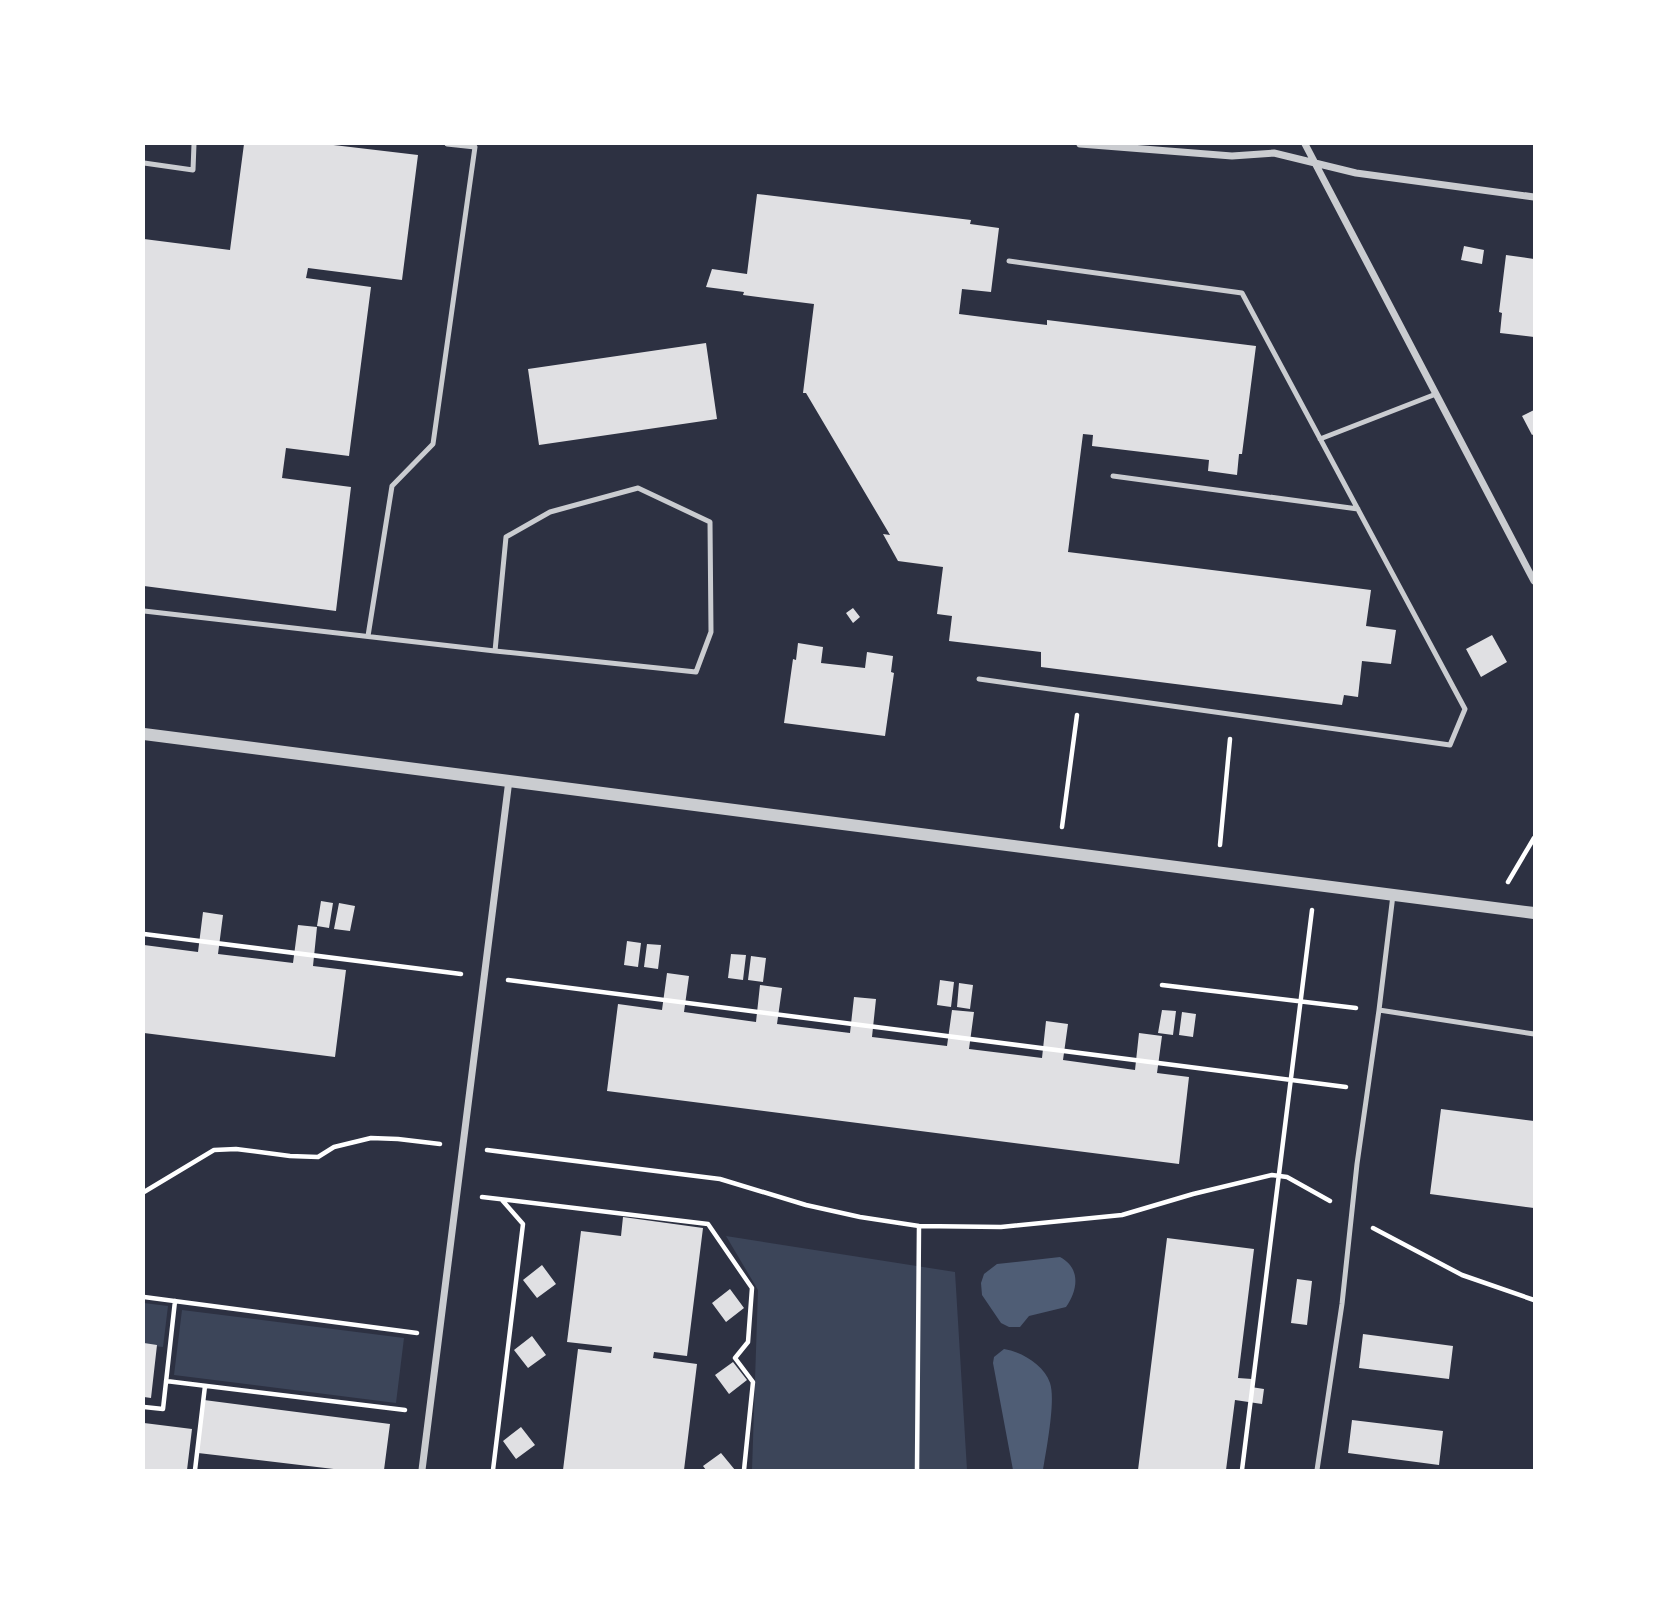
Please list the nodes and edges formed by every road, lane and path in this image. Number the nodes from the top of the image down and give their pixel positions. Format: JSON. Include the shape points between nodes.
{"nodes":[{"id":1,"x":194,"y":144,"type":"edge"},
{"id":2,"x":447,"y":144,"type":"edge"},
{"id":3,"x":1080,"y":144,"type":"edge"},
{"id":4,"x":1305,"y":144,"type":"edge"},
{"id":5,"x":144,"y":163,"type":"edge"},
{"id":6,"x":1316,"y":165,"type":"junction"},
{"id":7,"x":1535,"y":197,"type":"edge"},
{"id":8,"x":1009,"y":261,"type":"dead end"},
{"id":9,"x":1436,"y":394,"type":"junction"},
{"id":10,"x":1320,"y":439,"type":"junction"},
{"id":11,"x":1113,"y":476,"type":"dead end"},
{"id":12,"x":1358,"y":509,"type":"junction"},
{"id":13,"x":1535,"y":581,"type":"edge"},
{"id":14,"x":144,"y":611,"type":"edge"},
{"id":15,"x":368,"y":636,"type":"junction"},
{"id":16,"x":495,"y":652,"type":"junction"},
{"id":17,"x":979,"y":679,"type":"dead end"},
{"id":18,"x":1080,"y":693,"type":"junction"},
{"id":19,"x":1233,"y":713,"type":"junction"},
{"id":20,"x":144,"y":734,"type":"edge"},
{"id":21,"x":509,"y":779,"type":"junction"},
{"id":22,"x":1535,"y":838,"type":"edge"},
{"id":23,"x":1059,"y":851,"type":"junction"},
{"id":24,"x":1217,"y":871,"type":"junction"},
{"id":25,"x":1315,"y":884,"type":"junction"},
{"id":26,"x":1393,"y":895,"type":"junction"},
{"id":27,"x":1492,"y":908,"type":"junction"},
{"id":28,"x":1535,"y":913,"type":"edge"},
{"id":29,"x":144,"y":934,"type":"edge"},
{"id":30,"x":484,"y":977,"type":"junction"},
{"id":31,"x":1162,"y":985,"type":"dead end"},
{"id":32,"x":1301,"y":1001,"type":"junction"},
{"id":33,"x":1379,"y":1010,"type":"junction"},
{"id":34,"x":1535,"y":1034,"type":"edge"},
{"id":35,"x":1292,"y":1080,"type":"junction"},
{"id":36,"x":1368,"y":1090,"type":"junction"},
{"id":37,"x":463,"y":1147,"type":"junction"},
{"id":38,"x":1280,"y":1177,"type":"junction"},
{"id":39,"x":144,"y":1192,"type":"edge"},
{"id":40,"x":457,"y":1194,"type":"junction"},
{"id":41,"x":501,"y":1199,"type":"junction"},
{"id":42,"x":1352,"y":1214,"type":"junction"},
{"id":43,"x":919,"y":1226,"type":"junction"},
{"id":44,"x":144,"y":1297,"type":"edge"},
{"id":45,"x":1535,"y":1300,"type":"edge"},
{"id":46,"x":175,"y":1301,"type":"junction"},
{"id":47,"x":439,"y":1336,"type":"junction"},
{"id":48,"x":166,"y":1381,"type":"junction"},
{"id":49,"x":205,"y":1386,"type":"junction"},
{"id":50,"x":144,"y":1407,"type":"edge"},
{"id":51,"x":429,"y":1413,"type":"junction"},
{"id":52,"x":195,"y":1471,"type":"edge"},
{"id":53,"x":422,"y":1471,"type":"edge"},
{"id":54,"x":493,"y":1471,"type":"edge"},
{"id":55,"x":744,"y":1471,"type":"edge"},
{"id":56,"x":917,"y":1471,"type":"edge"},
{"id":57,"x":1242,"y":1471,"type":"edge"},
{"id":58,"x":1317,"y":1471,"type":"edge"}],
"edges":[{"from":1,"to":5,"type":"lane","via":[[193,170]]},
{"from":2,"to":15,"type":"lane","via":[[475,147],[433,444],[392,486]]},
{"from":3,"to":6,"type":"street","via":[[1231,156],[1274,153]]},
{"from":4,"to":6,"type":"street"},
{"from":6,"to":7,"type":"street"},
{"from":6,"to":9,"type":"street"},
{"from":8,"to":10,"type":"lane","via":[[1242,293]]},
{"from":9,"to":10,"type":"lane"},
{"from":9,"to":13,"type":"street"},
{"from":10,"to":12,"type":"lane"},
{"from":11,"to":12,"type":"lane"},
{"from":12,"to":19,"type":"lane","via":[[1465,709],[1450,745]]},
{"from":14,"to":15,"type":"lane"},
{"from":15,"to":16,"type":"lane"},
{"from":16,"to":16,"type":"lane","via":[[696,672],[711,632],[710,522],[638,488],[551,512],[506,537]]},
{"from":17,"to":18,"type":"lane"},
{"from":18,"to":19,"type":"lane"},
{"from":18,"to":23,"type":"path"},
{"from":19,"to":24,"type":"path"},
{"from":20,"to":21,"type":"street"},
{"from":21,"to":23,"type":"street"},
{"from":21,"to":30,"type":"street"},
{"from":22,"to":27,"type":"path"},
{"from":23,"to":24,"type":"street"},
{"from":24,"to":25,"type":"street"},
{"from":25,"to":26,"type":"street"},
{"from":25,"to":32,"type":"path"},
{"from":26,"to":27,"type":"street"},
{"from":26,"to":33,"type":"lane"},
{"from":27,"to":28,"type":"street"},
{"from":29,"to":30,"type":"path"},
{"from":30,"to":35,"type":"path"},
{"from":30,"to":37,"type":"street"},
{"from":31,"to":32,"type":"path"},
{"from":32,"to":33,"type":"path"},
{"from":32,"to":35,"type":"path"},
{"from":33,"to":34,"type":"lane"},
{"from":33,"to":36,"type":"lane"},
{"from":35,"to":36,"type":"path"},
{"from":35,"to":38,"type":"path"},
{"from":36,"to":42,"type":"lane"},
{"from":37,"to":39,"type":"path","via":[[371,1138],[334,1147],[318,1157],[214,1150]]},
{"from":37,"to":40,"type":"street"},
{"from":37,"to":43,"type":"path","via":[[720,1179],[806,1205]]},
{"from":38,"to":42,"type":"path"},
{"from":38,"to":43,"type":"path","via":[[1272,1175],[1109,1217],[1001,1227]]},
{"from":38,"to":57,"type":"path"},
{"from":40,"to":41,"type":"path"},
{"from":40,"to":47,"type":"street"},
{"from":41,"to":54,"type":"path","via":[[523,1224]]},
{"from":41,"to":55,"type":"path","via":[[708,1224],[752,1288],[748,1342],[735,1358],[753,1382]]},
{"from":42,"to":45,"type":"path","via":[[1462,1275]]},
{"from":42,"to":58,"type":"lane"},
{"from":43,"to":56,"type":"path"},
{"from":44,"to":46,"type":"path"},
{"from":46,"to":47,"type":"path"},
{"from":46,"to":48,"type":"path"},
{"from":47,"to":51,"type":"street"},
{"from":48,"to":49,"type":"path"},
{"from":48,"to":50,"type":"path","via":[[163,1409]]},
{"from":49,"to":51,"type":"path"},
{"from":49,"to":52,"type":"path"},
{"from":51,"to":53,"type":"street"}]}
